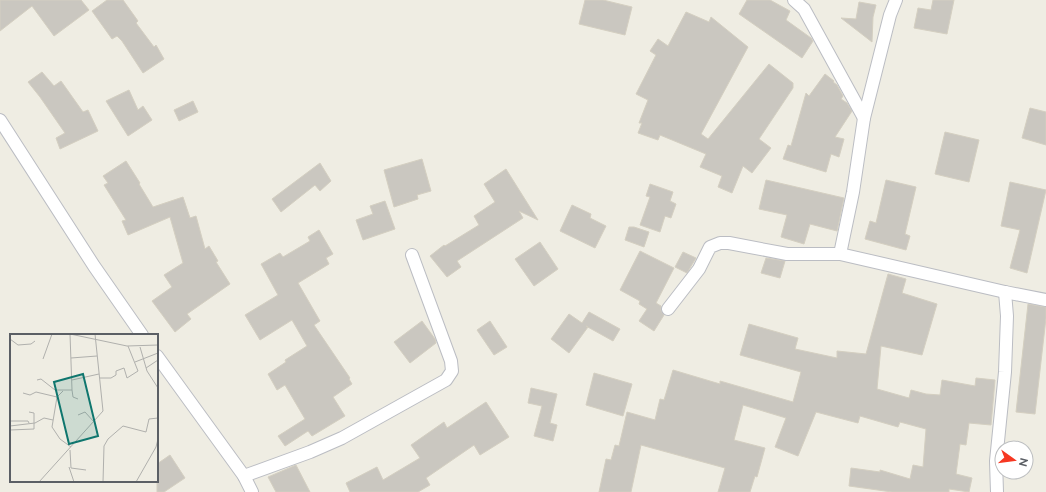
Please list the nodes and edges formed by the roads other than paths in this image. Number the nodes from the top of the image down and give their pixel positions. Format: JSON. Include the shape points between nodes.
{"nodes":[{"id":1,"x":794,"y":0,"type":"edge"},
{"id":2,"x":896,"y":0,"type":"edge"},
{"id":3,"x":864,"y":118,"type":"junction"},
{"id":4,"x":0,"y":120,"type":"edge"},
{"id":5,"x":840,"y":254,"type":"junction"},
{"id":6,"x":412,"y":255,"type":"dead end"},
{"id":7,"x":1006,"y":292,"type":"junction"},
{"id":8,"x":1046,"y":300,"type":"edge"},
{"id":9,"x":668,"y":309,"type":"dead end"},
{"id":10,"x":141,"y":334,"type":"edge"},
{"id":11,"x":158,"y":357,"type":"edge"},
{"id":12,"x":244,"y":476,"type":"junction"},
{"id":13,"x":252,"y":492,"type":"edge"},
{"id":14,"x":997,"y":492,"type":"edge"}],
"edges":[{"from":1,"to":3,"type":"street","via":[[804,8]]},
{"from":2,"to":3,"type":"street"},
{"from":3,"to":5,"type":"street","via":[[853,192]]},
{"from":4,"to":10,"type":"street","via":[[94,266]]},
{"from":5,"to":7,"type":"street"},
{"from":5,"to":9,"type":"street","via":[[787,254],[720,243],[710,247],[699,269]]},
{"from":6,"to":12,"type":"street","via":[[451,361],[452,371],[446,380],[342,438]]},
{"from":7,"to":8,"type":"street"},
{"from":7,"to":14,"type":"street","via":[[1005,372],[996,461]]},
{"from":11,"to":12,"type":"street"},
{"from":12,"to":13,"type":"street"}]}
